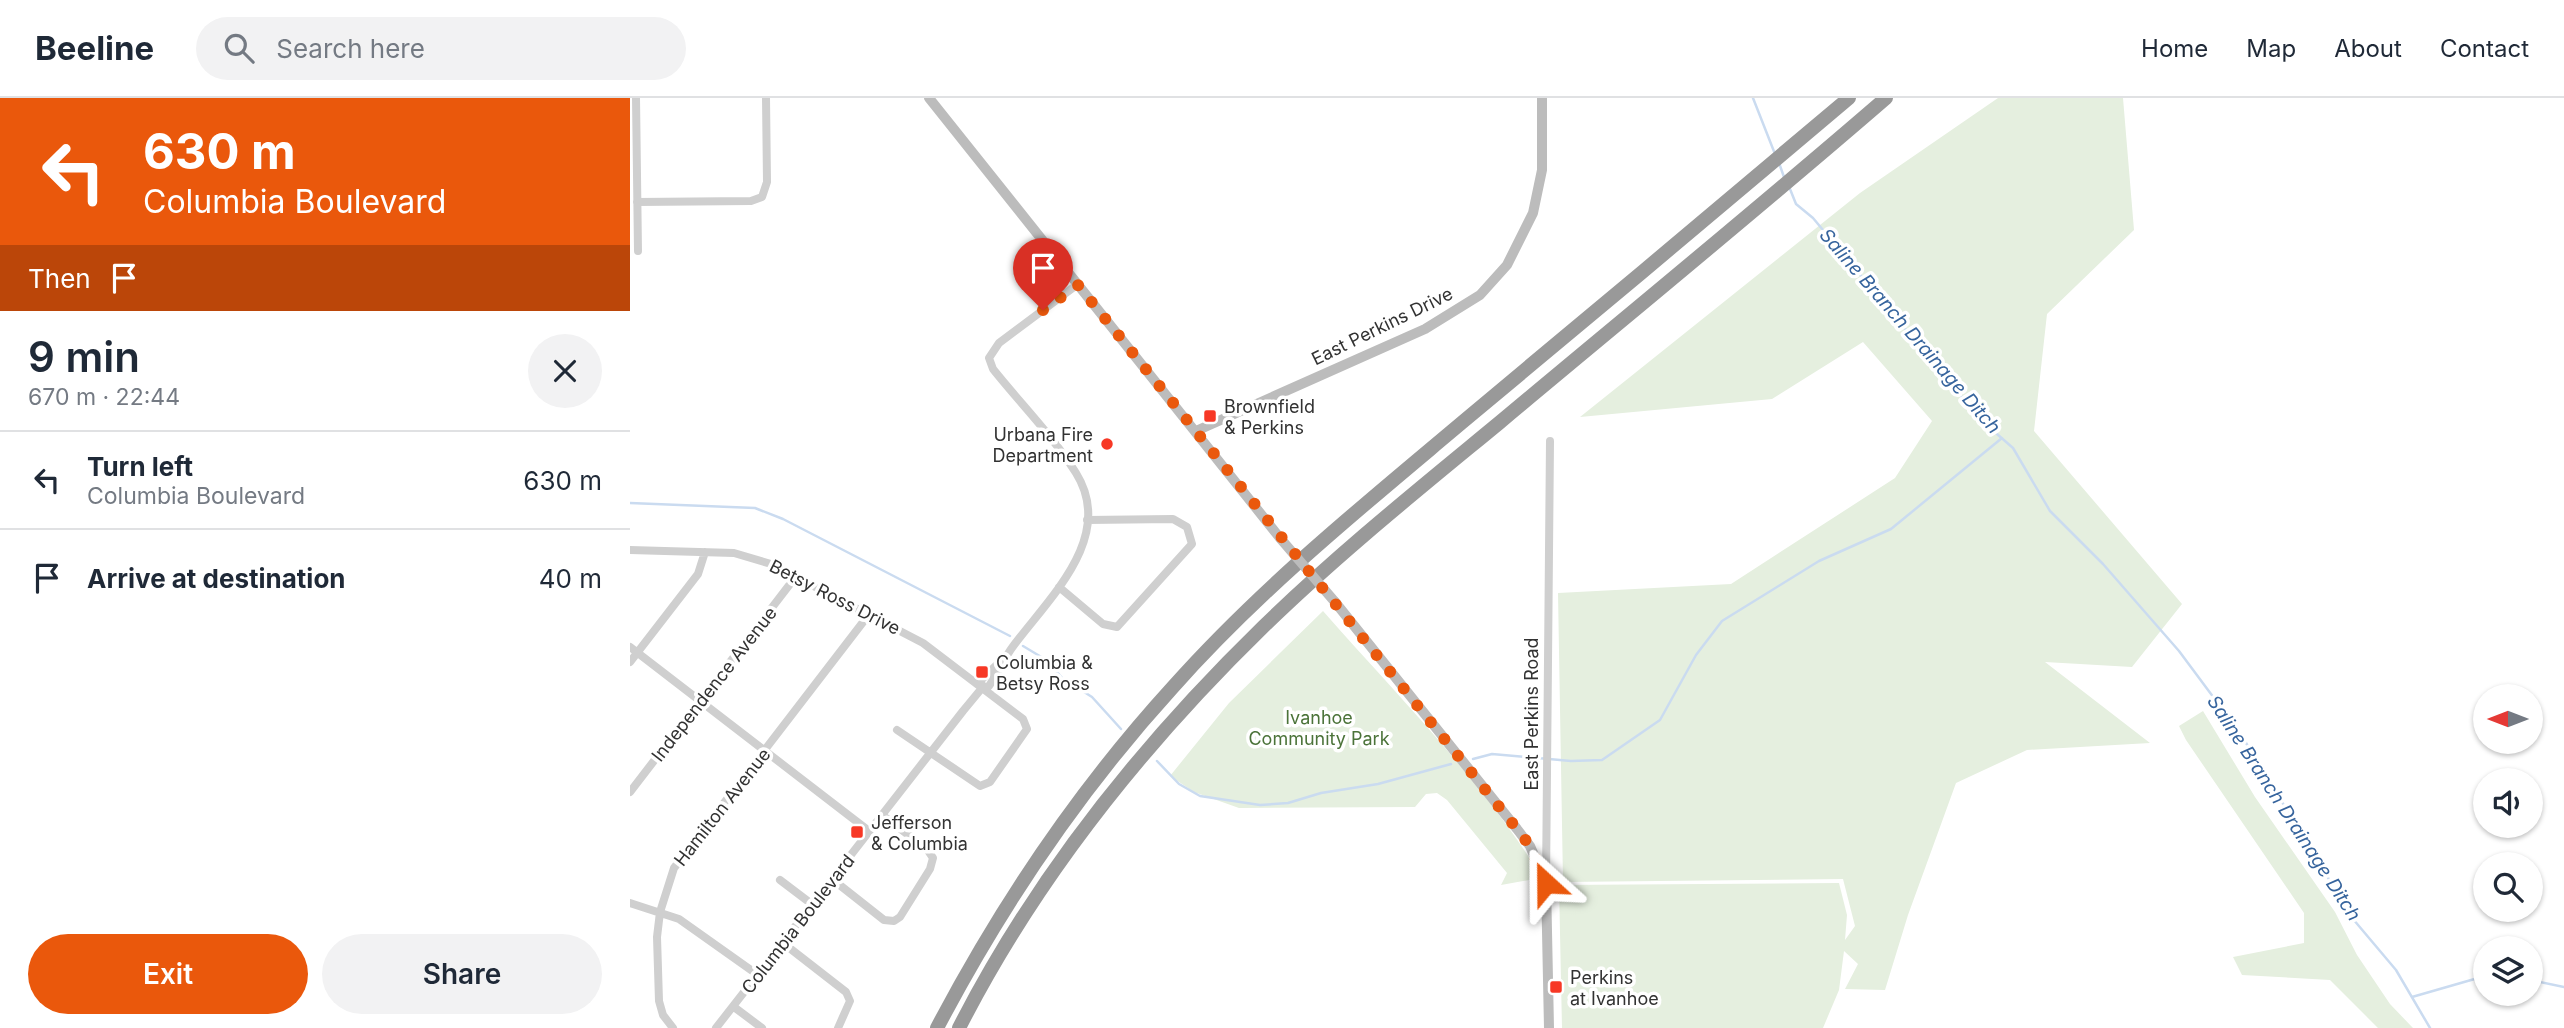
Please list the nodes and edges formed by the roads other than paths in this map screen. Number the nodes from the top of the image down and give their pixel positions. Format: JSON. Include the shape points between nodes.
{"nodes":[{"id":1,"x":636,"y":98,"type":"edge"},
{"id":2,"x":766,"y":98,"type":"edge"},
{"id":3,"x":929,"y":98,"type":"edge"},
{"id":4,"x":1542,"y":98,"type":"edge"},
{"id":5,"x":1850,"y":98,"type":"edge"},
{"id":6,"x":1886,"y":98,"type":"edge"},
{"id":7,"x":637,"y":202,"type":"junction"},
{"id":8,"x":638,"y":251,"type":"dead end"},
{"id":9,"x":1078,"y":285,"type":"junction"},
{"id":10,"x":1196,"y":431,"type":"junction"},
{"id":11,"x":1550,"y":441,"type":"dead end"},
{"id":12,"x":1087,"y":520,"type":"junction"},
{"id":13,"x":630,"y":550,"type":"edge"},
{"id":14,"x":705,"y":552,"type":"junction"},
{"id":15,"x":797,"y":575,"type":"junction"},
{"id":16,"x":1059,"y":587,"type":"junction"},
{"id":17,"x":870,"y":613,"type":"junction"},
{"id":18,"x":634,"y":650,"type":"edge"},
{"id":19,"x":630,"y":662,"type":"edge"},
{"id":20,"x":982,"y":688,"type":"junction"},
{"id":21,"x":701,"y":702,"type":"junction"},
{"id":22,"x":897,"y":730,"type":"dead end"},
{"id":23,"x":766,"y":751,"type":"junction"},
{"id":24,"x":932,"y":752,"type":"junction"},
{"id":25,"x":630,"y":792,"type":"edge"},
{"id":26,"x":883,"y":815,"type":"junction"},
{"id":27,"x":869,"y":831,"type":"junction"},
{"id":28,"x":832,"y":879,"type":"junction"},
{"id":29,"x":780,"y":880,"type":"dead end"},
{"id":30,"x":1546,"y":883,"type":"junction"},
{"id":31,"x":630,"y":903,"type":"edge"},
{"id":32,"x":813,"y":905,"type":"junction"},
{"id":33,"x":660,"y":912,"type":"junction"},
{"id":34,"x":783,"y":943,"type":"junction"},
{"id":35,"x":758,"y":975,"type":"junction"},
{"id":36,"x":734,"y":1007,"type":"junction"},
{"id":37,"x":673,"y":1028,"type":"edge"},
{"id":38,"x":716,"y":1028,"type":"edge"},
{"id":39,"x":762,"y":1028,"type":"edge"},
{"id":40,"x":838,"y":1028,"type":"edge"},
{"id":41,"x":937,"y":1028,"type":"edge"},
{"id":42,"x":959,"y":1028,"type":"edge"},
{"id":43,"x":1549,"y":1028,"type":"edge"}],
"edges":[{"from":1,"to":7,"type":"street"},
{"from":2,"to":7,"type":"street","via":[[767,183],[762,197],[751,201]]},
{"from":3,"to":9,"type":"street"},
{"from":4,"to":10,"type":"street","name":"East Perkins Drive","via":[[1542,159],[1536,202],[1519,246],[1492,283],[1425,329]]},
{"from":5,"to":41,"type":"highway","via":[[1355,513],[1220,636],[1130,736],[1071,813],[985,943]]},
{"from":6,"to":42,"type":"highway","via":[[1368,532],[1265,625],[1124,780],[1076,842],[1006,945]]},
{"from":7,"to":8,"type":"street"},
{"from":9,"to":10,"type":"street"},
{"from":9,"to":12,"type":"street","name":"Columbia Boulevard","via":[[999,343],[989,358],[1076,473]]},
{"from":10,"to":30,"type":"street","bridge":true,"via":[[1523,838]]},
{"from":11,"to":30,"type":"street","name":"East Perkins Road"},
{"from":12,"to":16,"type":"street","name":"Columbia Boulevard","via":[[1082,550]]},
{"from":12,"to":16,"type":"street","via":[[1180,521],[1188,527],[1192,544],[1117,626],[1102,624]]},
{"from":13,"to":14,"type":"street","name":"Betsy Ross Drive"},
{"from":14,"to":15,"type":"street","name":"Betsy Ross Drive","via":[[751,557]]},
{"from":14,"to":18,"type":"street","via":[[698,574]]},
{"from":15,"to":17,"type":"street","name":"Betsy Ross Drive"},
{"from":15,"to":21,"type":"street","name":"Independence Avenue"},
{"from":16,"to":20,"type":"street","name":"Columbia Boulevard","via":[[981,680]]},
{"from":17,"to":20,"type":"street","name":"Betsy Ross Drive","via":[[923,643]]},
{"from":17,"to":23,"type":"street","name":"Hamilton Avenue"},
{"from":18,"to":19,"type":"street"},
{"from":18,"to":21,"type":"street"},
{"from":20,"to":24,"type":"street","name":"Columbia Boulevard"},
{"from":20,"to":24,"type":"street","name":"Betsy Ross Drive","via":[[1023,719],[1027,729],[990,782],[974,785]]},
{"from":21,"to":23,"type":"street"},
{"from":21,"to":25,"type":"street","name":"Independence Avenue"},
{"from":22,"to":24,"type":"street"},
{"from":23,"to":27,"type":"street"},
{"from":23,"to":33,"type":"street","name":"Hamilton Avenue","via":[[679,861]]},
{"from":24,"to":26,"type":"street","name":"Columbia Boulevard"},
{"from":26,"to":27,"type":"street","name":"Columbia Boulevard"},
{"from":26,"to":28,"type":"street","via":[[928,849],[933,858],[900,917],[884,919]]},
{"from":27,"to":28,"type":"street","name":"Columbia Boulevard"},
{"from":28,"to":32,"type":"street","name":"Columbia Boulevard"},
{"from":29,"to":32,"type":"street"},
{"from":30,"to":43,"type":"street","name":"East Perkins Road"},
{"from":31,"to":33,"type":"street"},
{"from":32,"to":34,"type":"street","name":"Columbia Boulevard"},
{"from":33,"to":35,"type":"street","via":[[695,929]]},
{"from":33,"to":37,"type":"street","name":"Hamilton Avenue","via":[[659,1001]]},
{"from":34,"to":35,"type":"street","name":"Columbia Boulevard"},
{"from":34,"to":40,"type":"street","via":[[849,997]]},
{"from":35,"to":36,"type":"street","name":"Columbia Boulevard"},
{"from":36,"to":38,"type":"street","name":"Columbia Boulevard"},
{"from":36,"to":39,"type":"street"}]}
